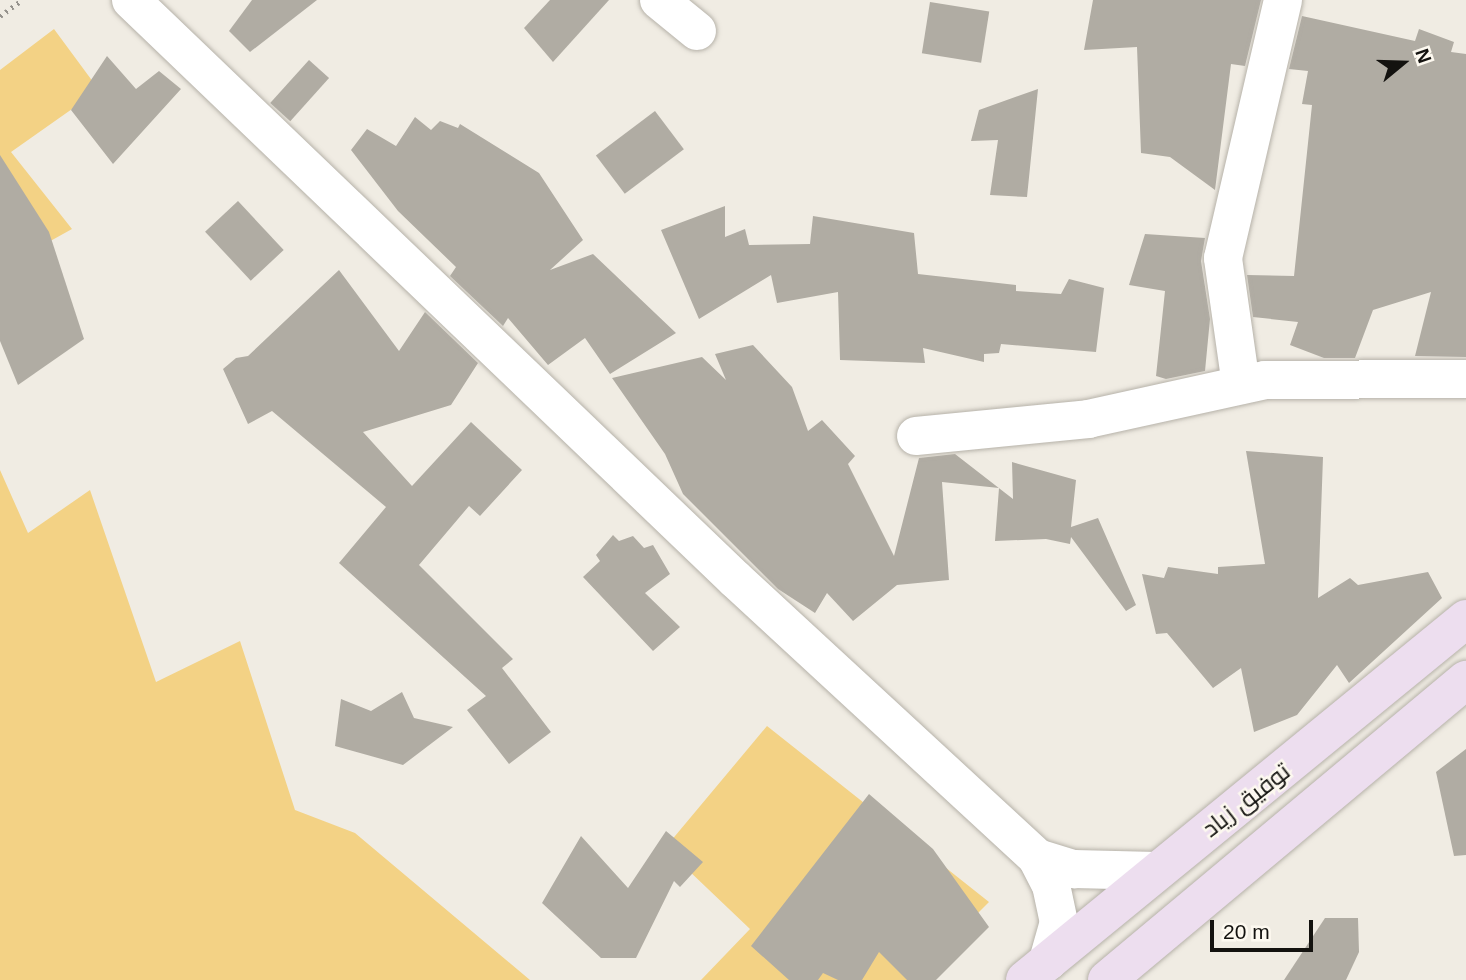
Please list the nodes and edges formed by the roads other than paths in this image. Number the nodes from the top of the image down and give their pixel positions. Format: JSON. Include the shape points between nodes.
{"nodes":[{"id":1,"x":131,"y":0,"type":"edge"},
{"id":2,"x":659,"y":0,"type":"edge"},
{"id":3,"x":1283,"y":0,"type":"edge"},
{"id":4,"x":697,"y":31,"type":"dead end"},
{"id":5,"x":1466,"y":379,"type":"edge"},
{"id":6,"x":1241,"y":385,"type":"junction"},
{"id":7,"x":916,"y":436,"type":"dead end"},
{"id":8,"x":1466,"y":619,"type":"edge"},
{"id":9,"x":1466,"y":680,"type":"edge"},
{"id":10,"x":1037,"y":858,"type":"junction"},
{"id":11,"x":1157,"y":871,"type":"junction"},
{"id":12,"x":1036,"y":970,"type":"edge"},
{"id":13,"x":1107,"y":980,"type":"edge"}],
"edges":[{"from":1,"to":10,"type":"street","via":[[734,579]]},
{"from":2,"to":4,"type":"street"},
{"from":3,"to":6,"type":"street","via":[[1223,258]]},
{"from":5,"to":6,"type":"street","via":[[1265,380]]},
{"from":6,"to":7,"type":"street","via":[[1088,419]]},
{"from":8,"to":11,"type":"main road","name":"توفيق زياد"},
{"from":9,"to":13,"type":"main road","name":"توفيق زياد"},
{"from":10,"to":11,"type":"street","via":[[1074,869]]},
{"from":10,"to":12,"type":"street","via":[[1051,885],[1059,922]]},
{"from":11,"to":12,"type":"main road","name":"توفيق زياد"}]}
